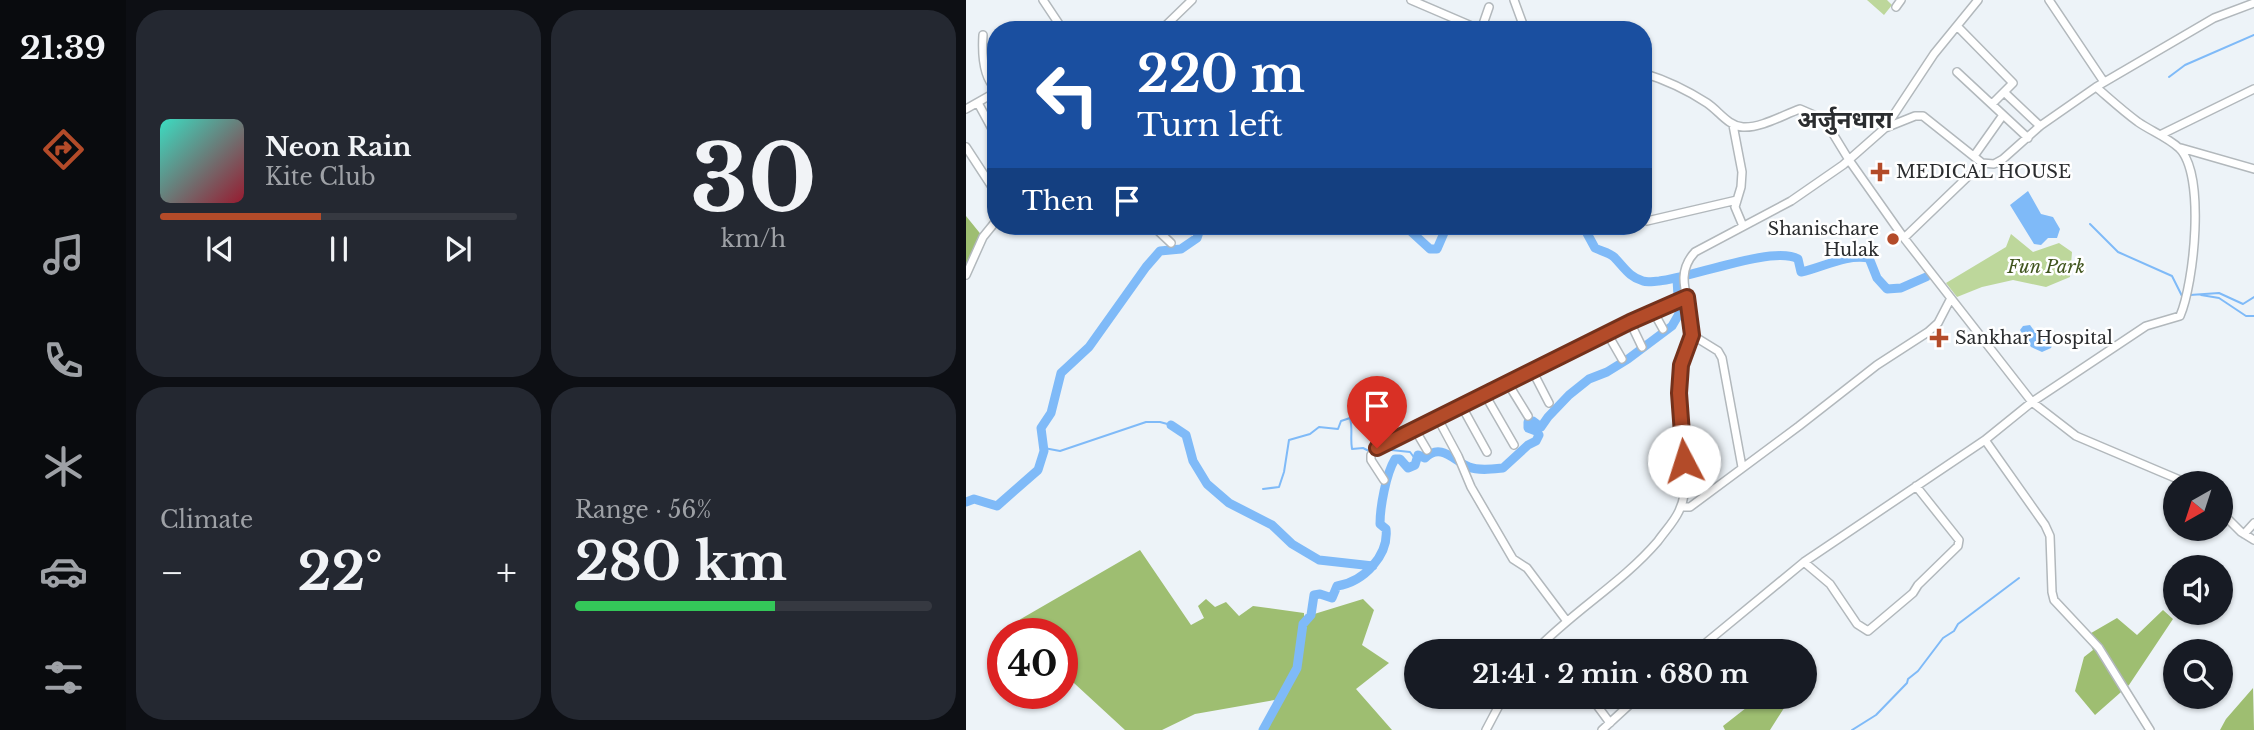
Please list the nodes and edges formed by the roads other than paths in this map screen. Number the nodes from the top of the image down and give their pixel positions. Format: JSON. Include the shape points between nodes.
{"nodes":[{"id":1,"x":1043,"y":0,"type":"edge"},
{"id":2,"x":1192,"y":0,"type":"edge"},
{"id":3,"x":1411,"y":0,"type":"edge"},
{"id":4,"x":1514,"y":0,"type":"edge"},
{"id":5,"x":1901,"y":0,"type":"edge"},
{"id":6,"x":2049,"y":0,"type":"edge"},
{"id":7,"x":1975,"y":1,"type":"edge"},
{"id":8,"x":2254,"y":3,"type":"edge"},
{"id":9,"x":1489,"y":6,"type":"dead end"},
{"id":10,"x":1896,"y":7,"type":"dead end"},
{"id":11,"x":1057,"y":21,"type":"edge"},
{"id":12,"x":1170,"y":21,"type":"edge"},
{"id":13,"x":1460,"y":21,"type":"edge"},
{"id":14,"x":1484,"y":21,"type":"edge"},
{"id":15,"x":1522,"y":21,"type":"edge"},
{"id":16,"x":1956,"y":26,"type":"junction"},
{"id":17,"x":983,"y":35,"type":"dead end"},
{"id":18,"x":1957,"y":72,"type":"dead end"},
{"id":19,"x":987,"y":75,"type":"edge"},
{"id":20,"x":1652,"y":77,"type":"edge"},
{"id":21,"x":2104,"y":82,"type":"junction"},
{"id":22,"x":2096,"y":87,"type":"junction"},
{"id":23,"x":2254,"y":89,"type":"edge"},
{"id":24,"x":2004,"y":92,"type":"junction"},
{"id":25,"x":987,"y":96,"type":"edge"},
{"id":26,"x":978,"y":103,"type":"junction"},
{"id":27,"x":1992,"y":104,"type":"junction"},
{"id":28,"x":966,"y":108,"type":"edge"},
{"id":29,"x":2003,"y":115,"type":"junction"},
{"id":30,"x":987,"y":120,"type":"edge"},
{"id":31,"x":1733,"y":125,"type":"junction"},
{"id":32,"x":2040,"y":126,"type":"junction"},
{"id":33,"x":1885,"y":128,"type":"junction"},
{"id":34,"x":2160,"y":135,"type":"junction"},
{"id":35,"x":2028,"y":138,"type":"junction"},
{"id":36,"x":966,"y":147,"type":"edge"},
{"id":37,"x":2179,"y":148,"type":"junction"},
{"id":38,"x":1974,"y":156,"type":"junction"},
{"id":39,"x":1849,"y":160,"type":"junction"},
{"id":40,"x":1982,"y":163,"type":"junction"},
{"id":41,"x":2254,"y":169,"type":"edge"},
{"id":42,"x":987,"y":180,"type":"edge"},
{"id":43,"x":1737,"y":200,"type":"junction"},
{"id":44,"x":1652,"y":220,"type":"edge"},
{"id":45,"x":1743,"y":226,"type":"junction"},
{"id":46,"x":987,"y":232,"type":"edge"},
{"id":47,"x":1163,"y":235,"type":"edge"},
{"id":48,"x":1904,"y":238,"type":"junction"},
{"id":49,"x":1171,"y":243,"type":"dead end"},
{"id":50,"x":966,"y":275,"type":"edge"},
{"id":51,"x":1951,"y":298,"type":"junction"},
{"id":52,"x":1681,"y":299,"type":"junction"},
{"id":53,"x":1653,"y":311,"type":"junction"},
{"id":54,"x":1630,"y":322,"type":"junction"},
{"id":55,"x":1662,"y":329,"type":"dead end"},
{"id":56,"x":1607,"y":334,"type":"junction"},
{"id":57,"x":1692,"y":335,"type":"junction"},
{"id":58,"x":1642,"y":346,"type":"dead end"},
{"id":59,"x":1622,"y":359,"type":"dead end"},
{"id":60,"x":1532,"y":370,"type":"junction"},
{"id":61,"x":1507,"y":382,"type":"junction"},
{"id":62,"x":1484,"y":393,"type":"junction"},
{"id":63,"x":2032,"y":402,"type":"junction"},
{"id":64,"x":1549,"y":403,"type":"dead end"},
{"id":65,"x":1461,"y":405,"type":"junction"},
{"id":66,"x":1528,"y":416,"type":"dead end"},
{"id":67,"x":1437,"y":417,"type":"junction"},
{"id":68,"x":1414,"y":428,"type":"junction"},
{"id":69,"x":1985,"y":440,"type":"junction"},
{"id":70,"x":1514,"y":445,"type":"dead end"},
{"id":71,"x":1427,"y":450,"type":"dead end"},
{"id":72,"x":1487,"y":452,"type":"dead end"},
{"id":73,"x":1742,"y":467,"type":"junction"},
{"id":74,"x":2163,"y":473,"type":"edge"},
{"id":75,"x":1384,"y":480,"type":"dead end"},
{"id":76,"x":1916,"y":486,"type":"junction"},
{"id":77,"x":1681,"y":507,"type":"junction"},
{"id":78,"x":2233,"y":523,"type":"edge"},
{"id":79,"x":2254,"y":523,"type":"edge"},
{"id":80,"x":2244,"y":534,"type":"junction"},
{"id":81,"x":2254,"y":540,"type":"edge"},
{"id":82,"x":1804,"y":562,"type":"junction"},
{"id":83,"x":1566,"y":620,"type":"junction"},
{"id":84,"x":1548,"y":639,"type":"edge"},
{"id":85,"x":1711,"y":639,"type":"edge"},
{"id":86,"x":1497,"y":709,"type":"edge"},
{"id":87,"x":1595,"y":709,"type":"edge"},
{"id":88,"x":1626,"y":709,"type":"edge"},
{"id":89,"x":1607,"y":727,"type":"edge"},
{"id":90,"x":1486,"y":730,"type":"edge"},
{"id":91,"x":2150,"y":730,"type":"edge"}],
"edges":[{"from":1,"to":11,"type":"street"},
{"from":2,"to":12,"type":"street"},
{"from":3,"to":13,"type":"street"},
{"from":4,"to":15,"type":"street"},
{"from":5,"to":10,"type":"street"},
{"from":6,"to":21,"type":"street"},
{"from":7,"to":16,"type":"street"},
{"from":8,"to":21,"type":"street","via":[[2214,18]]},
{"from":9,"to":14,"type":"street"},
{"from":16,"to":24,"type":"street","via":[[2013,83]]},
{"from":16,"to":33,"type":"street"},
{"from":17,"to":19,"type":"street"},
{"from":18,"to":27,"type":"street"},
{"from":20,"to":31,"type":"street","via":[[1710,105]]},
{"from":21,"to":22,"type":"street"},
{"from":22,"to":32,"type":"street"},
{"from":22,"to":34,"type":"street"},
{"from":23,"to":34,"type":"street"},
{"from":24,"to":27,"type":"street"},
{"from":24,"to":32,"type":"street"},
{"from":25,"to":26,"type":"street"},
{"from":26,"to":28,"type":"street"},
{"from":26,"to":30,"type":"street"},
{"from":27,"to":29,"type":"street"},
{"from":29,"to":35,"type":"street"},
{"from":29,"to":38,"type":"street"},
{"from":31,"to":39,"type":"street","via":[[1751,127],[1804,109],[1827,124]]},
{"from":31,"to":43,"type":"street","via":[[1742,172]]},
{"from":32,"to":35,"type":"street"},
{"from":33,"to":38,"type":"street","via":[[1923,116]]},
{"from":33,"to":39,"type":"street"},
{"from":34,"to":37,"type":"street"},
{"from":35,"to":40,"type":"street","via":[[1994,164]]},
{"from":36,"to":42,"type":"street"},
{"from":37,"to":41,"type":"street"},
{"from":37,"to":63,"type":"street","via":[[2188,159],[2195,238],[2188,299],[2180,316],[2146,326]]},
{"from":38,"to":40,"type":"street"},
{"from":39,"to":45,"type":"street","via":[[1791,201]]},
{"from":39,"to":48,"type":"street"},
{"from":40,"to":48,"type":"street"},
{"from":43,"to":44,"type":"street"},
{"from":43,"to":45,"type":"street"},
{"from":45,"to":52,"type":"street","via":[[1690,257],[1682,277]]},
{"from":46,"to":50,"type":"street"},
{"from":47,"to":49,"type":"street"},
{"from":48,"to":51,"type":"street"},
{"from":51,"to":63,"type":"street"},
{"from":51,"to":73,"type":"street","via":[[1928,332]]},
{"from":52,"to":53,"type":"street"},
{"from":52,"to":57,"type":"street"},
{"from":53,"to":54,"type":"street"},
{"from":53,"to":55,"type":"street"},
{"from":54,"to":56,"type":"street"},
{"from":54,"to":58,"type":"street"},
{"from":56,"to":59,"type":"street"},
{"from":56,"to":60,"type":"street"},
{"from":57,"to":73,"type":"street","via":[[1722,358]]},
{"from":57,"to":77,"type":"street","via":[[1681,365],[1679,393],[1685,488]]},
{"from":60,"to":61,"type":"street"},
{"from":60,"to":64,"type":"street"},
{"from":61,"to":62,"type":"street"},
{"from":61,"to":66,"type":"street"},
{"from":62,"to":65,"type":"street"},
{"from":62,"to":70,"type":"street"},
{"from":63,"to":69,"type":"street"},
{"from":63,"to":74,"type":"street","via":[[2076,436]]},
{"from":65,"to":67,"type":"street"},
{"from":65,"to":72,"type":"street"},
{"from":67,"to":68,"type":"street"},
{"from":67,"to":83,"type":"street","via":[[1513,559],[1527,568]]},
{"from":68,"to":71,"type":"street"},
{"from":68,"to":75,"type":"street","via":[[1373,451],[1371,460]]},
{"from":69,"to":76,"type":"street"},
{"from":69,"to":91,"type":"street","via":[[2050,536],[2054,600],[2099,648]]},
{"from":73,"to":77,"type":"street","via":[[1690,507]]},
{"from":76,"to":82,"type":"street"},
{"from":76,"to":82,"type":"street","via":[[1959,540],[1958,546],[1868,631],[1857,624],[1830,584]]},
{"from":77,"to":83,"type":"street","via":[[1641,560]]},
{"from":78,"to":80,"type":"street"},
{"from":79,"to":80,"type":"street"},
{"from":80,"to":81,"type":"street"},
{"from":82,"to":85,"type":"street"},
{"from":83,"to":84,"type":"street"},
{"from":86,"to":90,"type":"street"},
{"from":87,"to":89,"type":"street"},
{"from":88,"to":89,"type":"street"}]}
